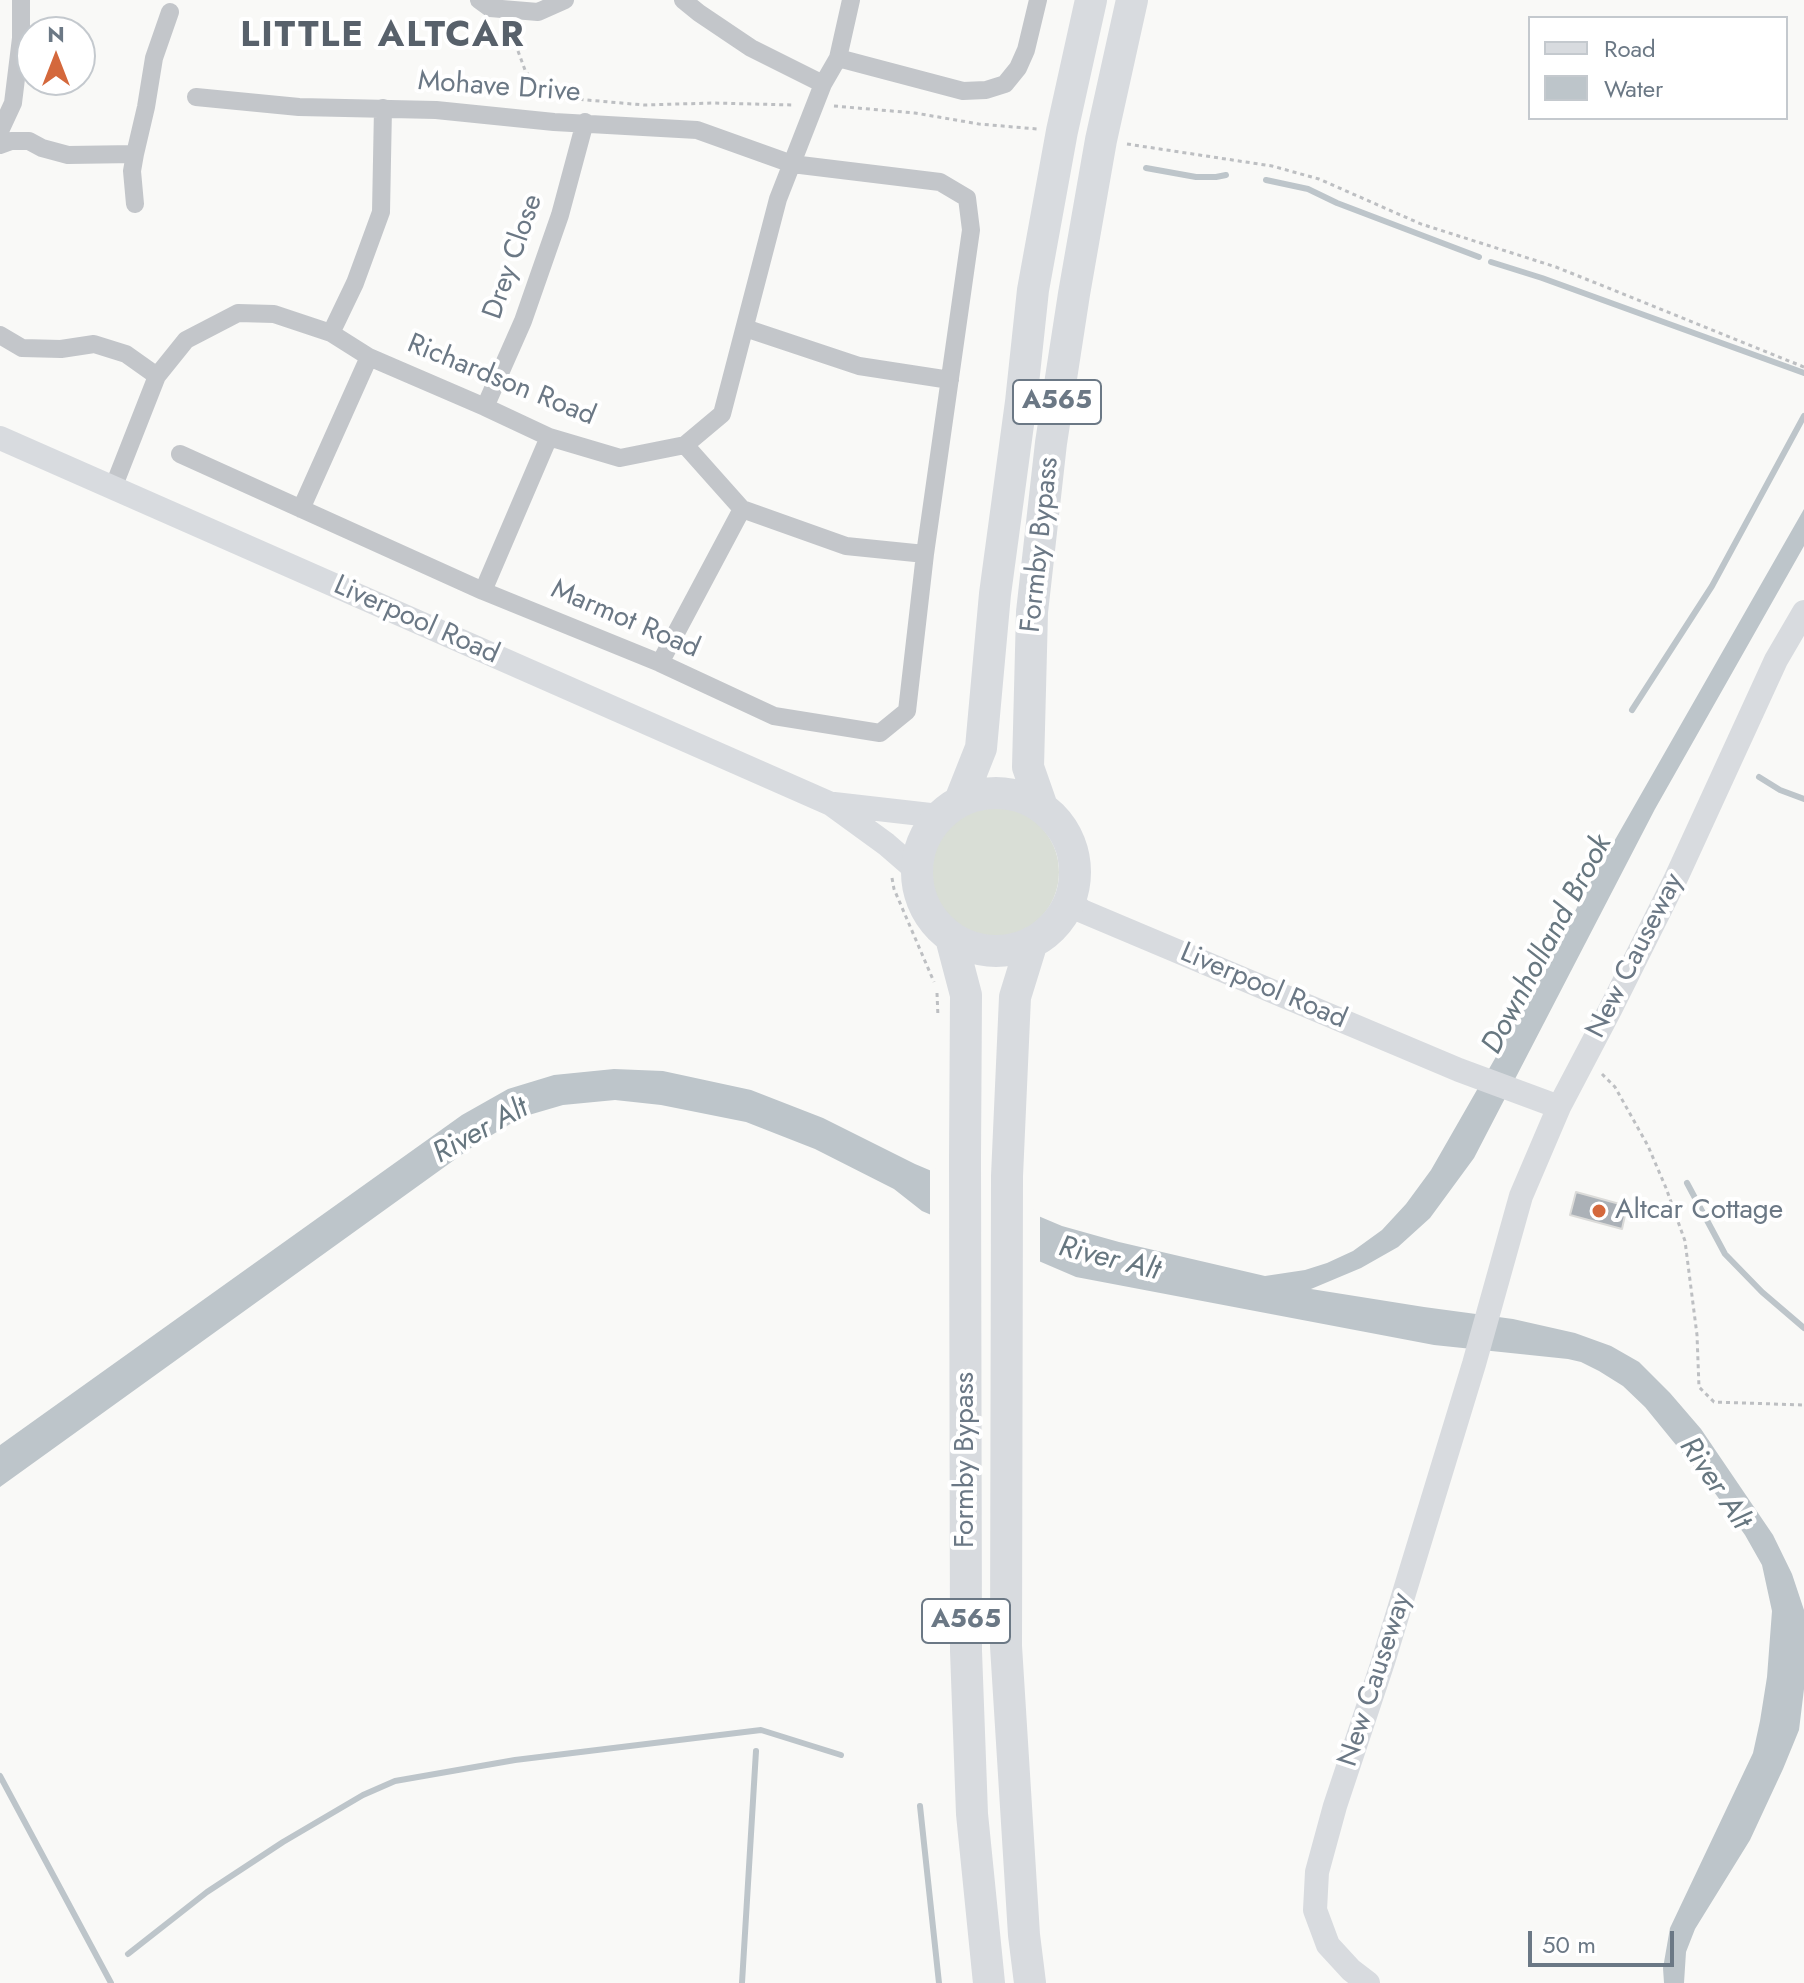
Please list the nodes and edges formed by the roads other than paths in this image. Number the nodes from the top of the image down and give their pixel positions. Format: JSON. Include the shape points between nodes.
{"nodes":[{"id":1,"x":21,"y":0,"type":"edge"},
{"id":2,"x":479,"y":0,"type":"edge"},
{"id":3,"x":565,"y":0,"type":"edge"},
{"id":4,"x":683,"y":0,"type":"edge"},
{"id":5,"x":851,"y":0,"type":"edge"},
{"id":6,"x":1038,"y":0,"type":"edge"},
{"id":7,"x":1091,"y":0,"type":"edge"},
{"id":8,"x":1132,"y":0,"type":"edge"},
{"id":9,"x":170,"y":12,"type":"dead end"},
{"id":10,"x":838,"y":58,"type":"junction"},
{"id":11,"x":823,"y":84,"type":"junction"},
{"id":12,"x":196,"y":97,"type":"dead end"},
{"id":13,"x":383,"y":108,"type":"junction"},
{"id":14,"x":585,"y":122,"type":"junction"},
{"id":15,"x":0,"y":131,"type":"edge"},
{"id":16,"x":0,"y":145,"type":"edge"},
{"id":17,"x":135,"y":154,"type":"junction"},
{"id":18,"x":792,"y":164,"type":"junction"},
{"id":19,"x":135,"y":204,"type":"dead end"},
{"id":20,"x":745,"y":328,"type":"junction"},
{"id":21,"x":331,"y":333,"type":"junction"},
{"id":22,"x":0,"y":335,"type":"edge"},
{"id":23,"x":369,"y":357,"type":"junction"},
{"id":24,"x":157,"y":376,"type":"junction"},
{"id":25,"x":950,"y":380,"type":"junction"},
{"id":26,"x":485,"y":407,"type":"junction"},
{"id":27,"x":549,"y":437,"type":"junction"},
{"id":28,"x":0,"y":438,"type":"edge"},
{"id":29,"x":685,"y":445,"type":"junction"},
{"id":30,"x":180,"y":454,"type":"dead end"},
{"id":31,"x":113,"y":488,"type":"junction"},
{"id":32,"x":301,"y":509,"type":"junction"},
{"id":33,"x":742,"y":509,"type":"junction"},
{"id":34,"x":925,"y":554,"type":"junction"},
{"id":35,"x":483,"y":591,"type":"junction"},
{"id":36,"x":1804,"y":612,"type":"edge"},
{"id":37,"x":660,"y":663,"type":"junction"},
{"id":38,"x":831,"y":804,"type":"junction"},
{"id":39,"x":1042,"y":807,"type":"junction"},
{"id":40,"x":949,"y":808,"type":"junction"},
{"id":41,"x":916,"y":870,"type":"junction"},
{"id":42,"x":1070,"y":901,"type":"junction"},
{"id":43,"x":951,"y":938,"type":"junction"},
{"id":44,"x":1032,"y":942,"type":"junction"},
{"id":45,"x":1559,"y":1107,"type":"junction"},
{"id":46,"x":989,"y":1983,"type":"edge"},
{"id":47,"x":1030,"y":1983,"type":"edge"},
{"id":48,"x":1368,"y":1983,"type":"edge"}],
"edges":[{"from":1,"to":15,"type":"street","via":[[13,103]]},
{"from":2,"to":3,"type":"street","via":[[490,8],[538,12]]},
{"from":4,"to":11,"type":"street","via":[[751,48]]},
{"from":5,"to":10,"type":"street","name":"Richardson Road"},
{"from":6,"to":10,"type":"street","via":[[1018,68],[1005,84],[986,90],[963,91]]},
{"from":7,"to":40,"type":"highway","name":"Formby Bypass","number":"A565","via":[[1033,290],[981,748]]},
{"from":8,"to":39,"type":"highway","name":"Formby Bypass","number":"A565","via":[[1074,294],[1032,612],[1028,767]]},
{"from":9,"to":17,"type":"street","via":[[154,58]]},
{"from":10,"to":11,"type":"street","name":"Richardson Road"},
{"from":11,"to":18,"type":"street","name":"Richardson Road"},
{"from":12,"to":13,"type":"street","name":"Mohave Drive"},
{"from":13,"to":14,"type":"street","name":"Mohave Drive"},
{"from":13,"to":21,"type":"street","via":[[381,212]]},
{"from":14,"to":18,"type":"street","name":"Mohave Drive","via":[[697,130]]},
{"from":14,"to":26,"type":"street","name":"Drey Close","via":[[528,308]]},
{"from":16,"to":17,"type":"street","via":[[29,141],[68,155]]},
{"from":17,"to":19,"type":"street"},
{"from":18,"to":20,"type":"street","name":"Richardson Road"},
{"from":18,"to":25,"type":"street","name":"Mohave Drive","via":[[940,182],[967,198],[971,230]]},
{"from":20,"to":25,"type":"street","via":[[859,366]]},
{"from":20,"to":29,"type":"street","name":"Richardson Road","via":[[722,414]]},
{"from":21,"to":23,"type":"street","name":"Richardson Road"},
{"from":21,"to":24,"type":"street","name":"Richardson Road","via":[[274,314],[238,313],[186,340]]},
{"from":22,"to":24,"type":"street","via":[[22,348],[94,344],[126,354]]},
{"from":23,"to":26,"type":"street","name":"Richardson Road"},
{"from":23,"to":32,"type":"street"},
{"from":24,"to":31,"type":"street","name":"Richardson Road"},
{"from":25,"to":34,"type":"street","name":"Marmot Road"},
{"from":26,"to":27,"type":"street","name":"Richardson Road"},
{"from":27,"to":29,"type":"street","name":"Richardson Road","via":[[620,458]]},
{"from":27,"to":35,"type":"street"},
{"from":28,"to":31,"type":"street","name":"Liverpool Road"},
{"from":29,"to":33,"type":"street"},
{"from":30,"to":32,"type":"street","name":"Marmot Road"},
{"from":31,"to":38,"type":"street","name":"Liverpool Road"},
{"from":32,"to":35,"type":"street","name":"Marmot Road"},
{"from":33,"to":34,"type":"street","via":[[846,546]]},
{"from":33,"to":37,"type":"street"},
{"from":34,"to":37,"type":"street","name":"Marmot Road","via":[[907,711],[880,733],[774,716]]},
{"from":35,"to":37,"type":"street","name":"Marmot Road"},
{"from":36,"to":45,"type":"street","name":"New Causeway"},
{"from":38,"to":40,"type":"street","name":"Liverpool Road"},
{"from":38,"to":41,"type":"street","name":"Liverpool Road"},
{"from":39,"to":40,"type":"highway","via":[[1002,793],[980,794]]},
{"from":39,"to":42,"type":"highway","number":"A565","via":[[1072,849]]},
{"from":40,"to":41,"type":"highway","number":"A565","via":[[926,832]]},
{"from":41,"to":43,"type":"highway","number":"A565","via":[[920,896],[932,919]]},
{"from":42,"to":44,"type":"highway","via":[[1061,918]]},
{"from":42,"to":45,"type":"street","name":"Liverpool Road","via":[[1082,911],[1459,1070]]},
{"from":43,"to":44,"type":"highway","via":[[991,951]]},
{"from":43,"to":46,"type":"highway","name":"Formby Bypass","number":"A565","via":[[966,995],[966,1651],[972,1814]]},
{"from":44,"to":47,"type":"highway","name":"Formby Bypass","number":"A565","via":[[1015,997],[1007,1176],[1006,1646]]},
{"from":45,"to":48,"type":"street","name":"New Causeway","via":[[1521,1196],[1317,1872],[1315,1910],[1328,1945]]}]}
